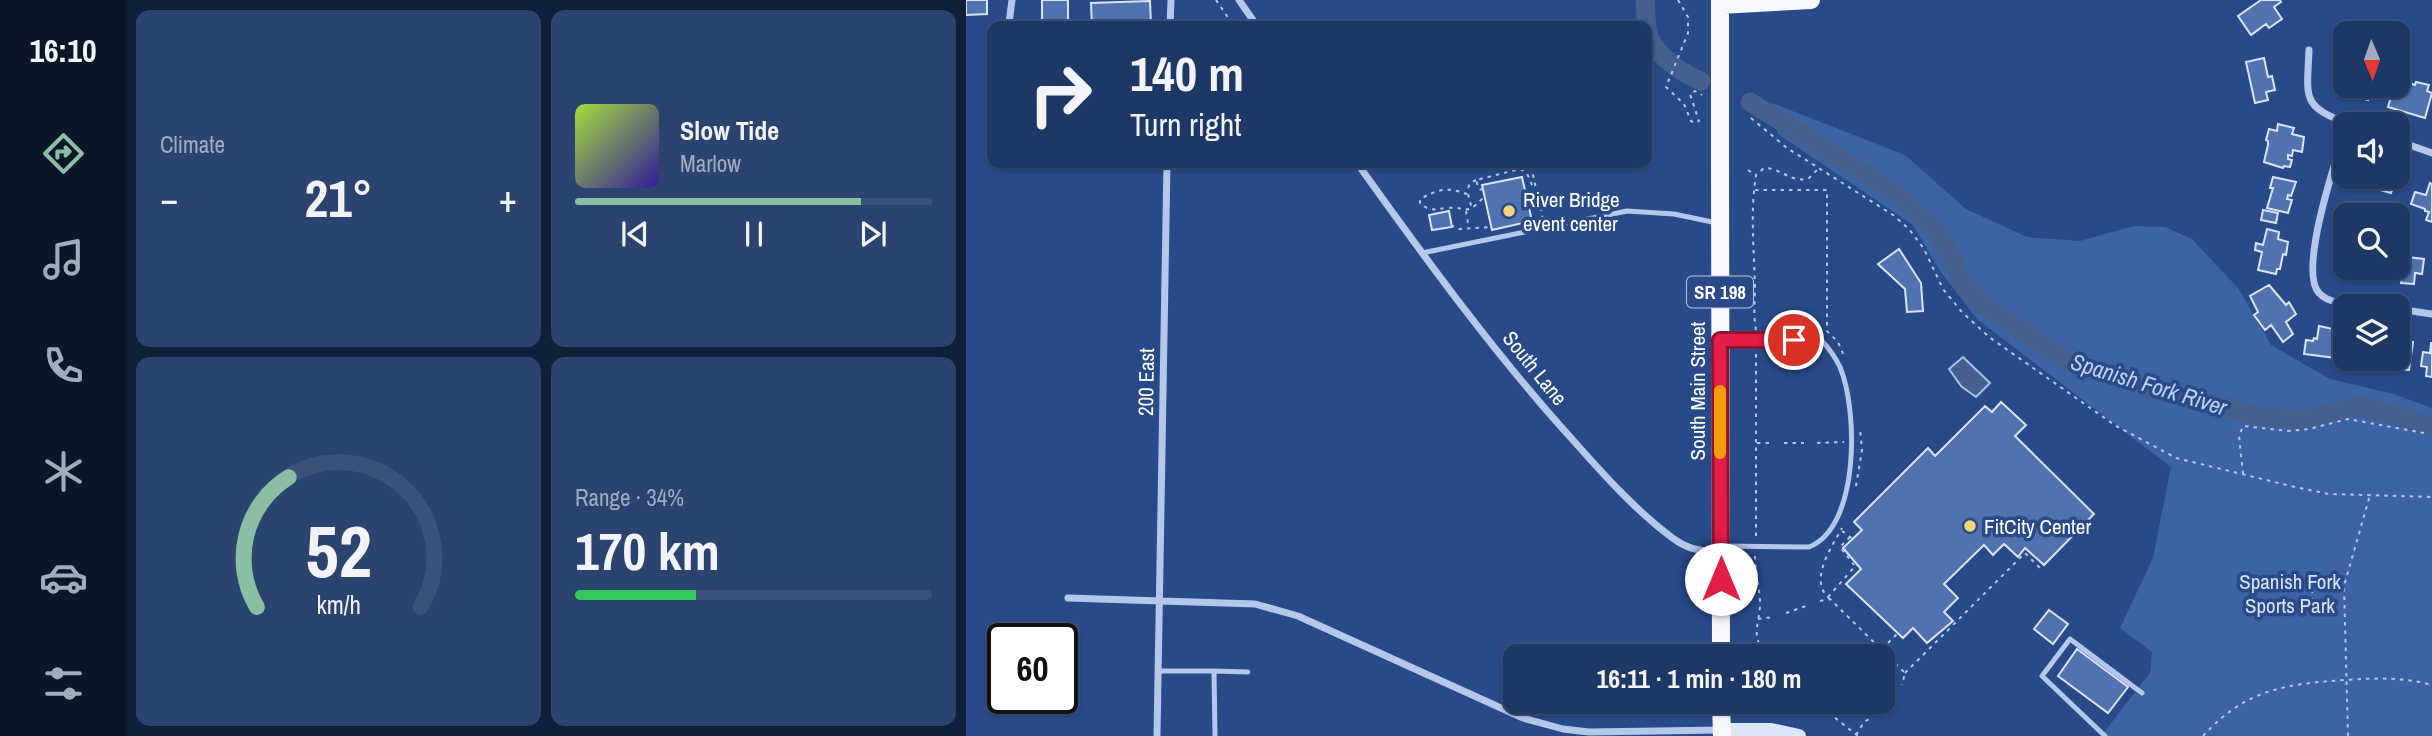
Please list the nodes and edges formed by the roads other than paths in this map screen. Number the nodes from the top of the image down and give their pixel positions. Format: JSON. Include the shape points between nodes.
{"nodes":[{"id":1,"x":1012,"y":0,"type":"edge"},
{"id":2,"x":1171,"y":0,"type":"edge"},
{"id":3,"x":1239,"y":0,"type":"edge"},
{"id":4,"x":1811,"y":0,"type":"edge"},
{"id":5,"x":1720,"y":3,"type":"edge"},
{"id":6,"x":1009,"y":21,"type":"edge"},
{"id":7,"x":1170,"y":21,"type":"edge"},
{"id":8,"x":1254,"y":21,"type":"edge"},
{"id":9,"x":2309,"y":50,"type":"dead end"},
{"id":10,"x":2333,"y":118,"type":"edge"},
{"id":11,"x":2410,"y":145,"type":"edge"},
{"id":12,"x":2432,"y":153,"type":"edge"},
{"id":13,"x":1167,"y":168,"type":"edge"},
{"id":14,"x":1361,"y":168,"type":"edge"},
{"id":15,"x":2333,"y":168,"type":"edge"},
{"id":16,"x":1720,"y":223,"type":"junction"},
{"id":17,"x":1422,"y":253,"type":"junction"},
{"id":18,"x":2333,"y":301,"type":"edge"},
{"id":19,"x":2410,"y":311,"type":"edge"},
{"id":20,"x":2432,"y":314,"type":"edge"},
{"id":21,"x":1720,"y":340,"type":"junction"},
{"id":22,"x":1721,"y":549,"type":"junction"},
{"id":23,"x":1068,"y":598,"type":"dead end"},
{"id":24,"x":1159,"y":601,"type":"junction"},
{"id":25,"x":1721,"y":644,"type":"edge"},
{"id":26,"x":1158,"y":671,"type":"junction"},
{"id":27,"x":1214,"y":671,"type":"junction"},
{"id":28,"x":1248,"y":672,"type":"dead end"},
{"id":29,"x":2142,"y":693,"type":"dead end"},
{"id":30,"x":1721,"y":714,"type":"edge"},
{"id":31,"x":1722,"y":733,"type":"edge"},
{"id":32,"x":1157,"y":736,"type":"edge"},
{"id":33,"x":1215,"y":736,"type":"edge"},
{"id":34,"x":1799,"y":736,"type":"edge"},
{"id":35,"x":2105,"y":736,"type":"edge"}],
"edges":[{"from":1,"to":6,"type":"street"},
{"from":2,"to":7,"type":"street"},
{"from":3,"to":8,"type":"street"},
{"from":4,"to":5,"type":"main road"},
{"from":5,"to":16,"type":"main road","name":"South Main Street","number":"SR 198","bridge":true},
{"from":9,"to":10,"type":"street","via":[[2311,103]]},
{"from":11,"to":12,"type":"street"},
{"from":13,"to":24,"type":"street","name":"200 East"},
{"from":14,"to":17,"type":"street","name":"South Lane"},
{"from":15,"to":18,"type":"street","via":[[2319,218],[2312,277],[2317,292]]},
{"from":16,"to":17,"type":"lane","via":[[1627,211]]},
{"from":16,"to":21,"type":"main road","name":"South Main Street","number":"SR 198"},
{"from":17,"to":22,"type":"street","name":"South Lane","via":[[1532,396],[1610,483],[1676,541],[1704,552]]},
{"from":19,"to":20,"type":"street"},
{"from":21,"to":22,"type":"main road","name":"South Main Street","number":"SR 198"},
{"from":21,"to":22,"type":"lane","via":[[1821,340],[1840,368],[1852,432],[1844,498],[1820,543]]},
{"from":22,"to":25,"type":"main road","name":"South Main Street","number":"SR 198"},
{"from":23,"to":24,"type":"street"},
{"from":24,"to":26,"type":"street","name":"200 East"},
{"from":24,"to":31,"type":"street","via":[[1255,604],[1298,616],[1523,718],[1563,729]]},
{"from":26,"to":27,"type":"lane"},
{"from":26,"to":32,"type":"street","name":"200 East"},
{"from":27,"to":28,"type":"lane"},
{"from":27,"to":33,"type":"lane"},
{"from":29,"to":35,"type":"lane","via":[[2070,639],[2042,676]]},
{"from":30,"to":31,"type":"main road"},
{"from":31,"to":34,"type":"street","via":[[1771,730]]}]}
